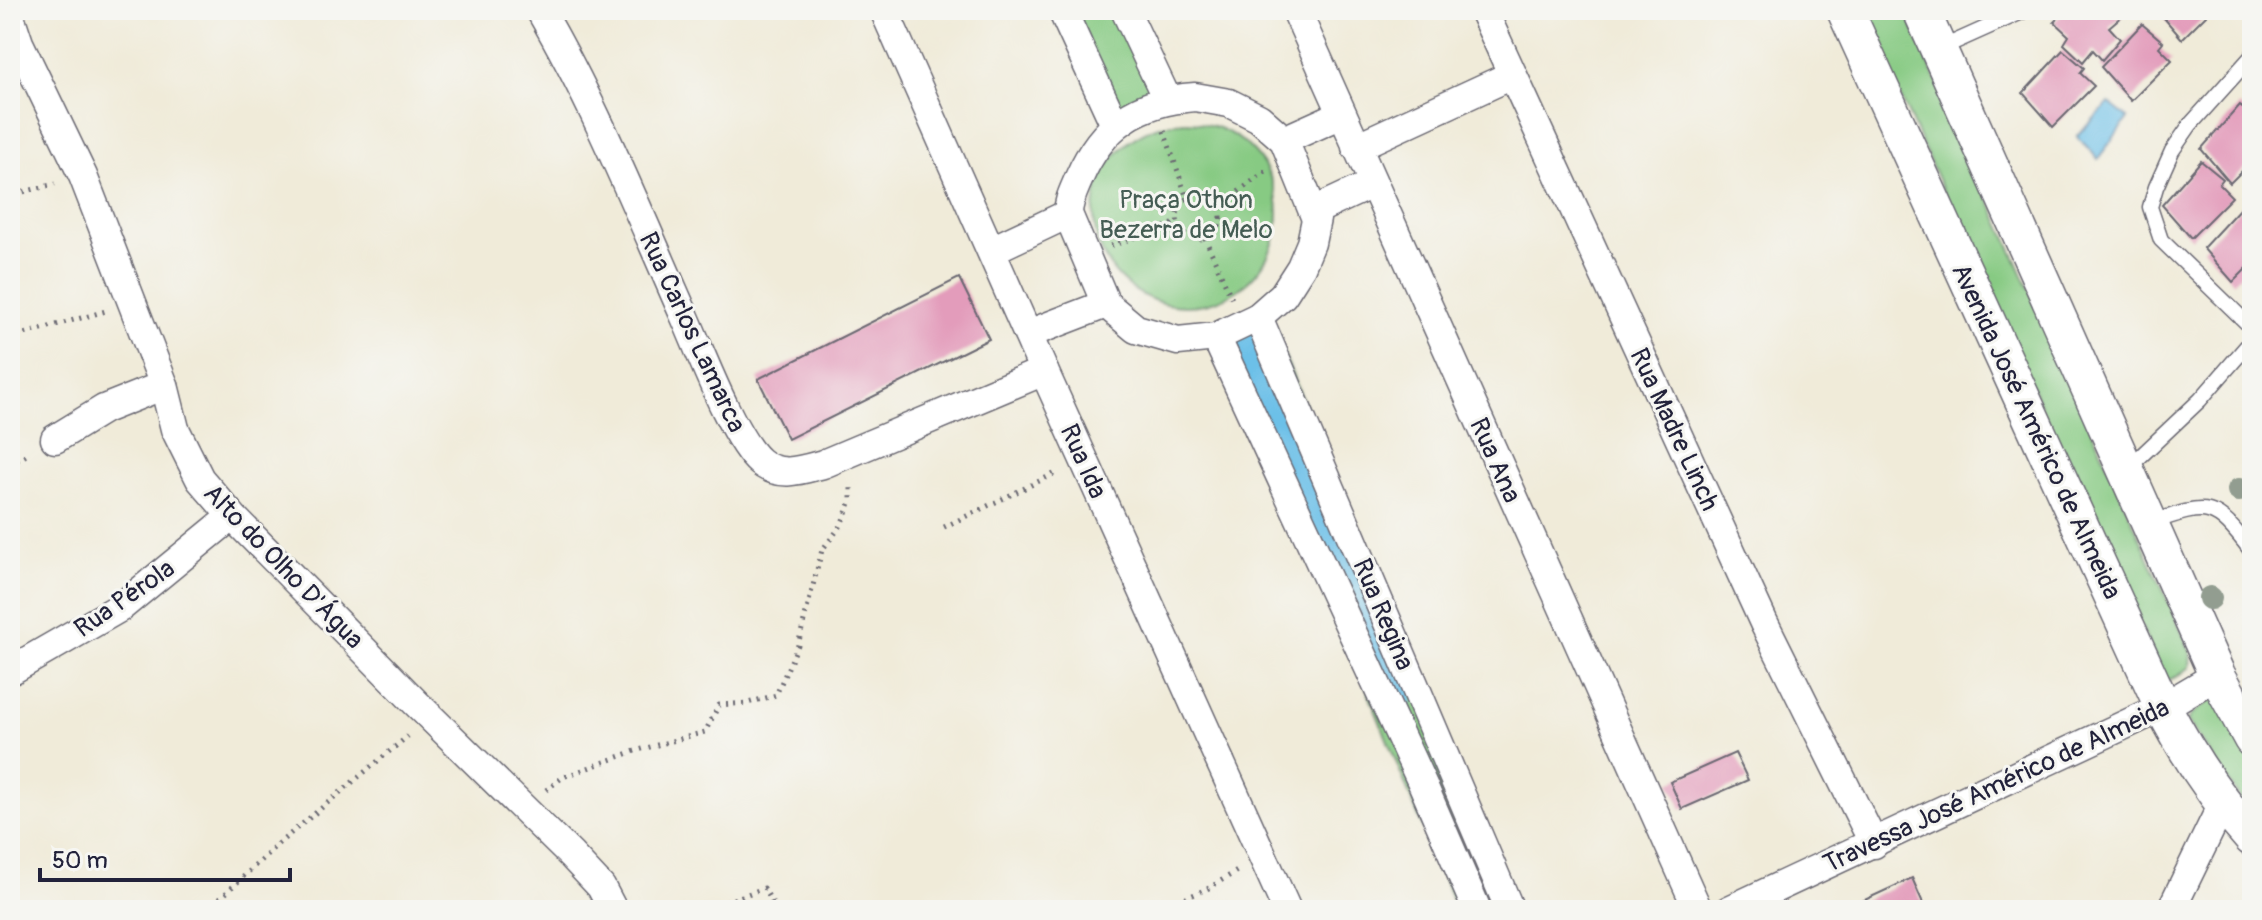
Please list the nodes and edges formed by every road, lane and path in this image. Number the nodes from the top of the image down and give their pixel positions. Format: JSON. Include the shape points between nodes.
{"nodes":[{"id":1,"x":540,"y":10,"type":"edge"},
{"id":2,"x":884,"y":10,"type":"edge"},
{"id":3,"x":1062,"y":10,"type":"edge"},
{"id":4,"x":1125,"y":10,"type":"edge"},
{"id":5,"x":1296,"y":10,"type":"edge"},
{"id":6,"x":1483,"y":10,"type":"edge"},
{"id":7,"x":1845,"y":10,"type":"edge"},
{"id":8,"x":1921,"y":10,"type":"edge"},
{"id":9,"x":2026,"y":10,"type":"edge"},
{"id":10,"x":10,"y":16,"type":"edge"},
{"id":11,"x":1939,"y":49,"type":"junction"},
{"id":12,"x":17,"y":54,"type":"edge"},
{"id":13,"x":2252,"y":56,"type":"edge"},
{"id":14,"x":1512,"y":75,"type":"junction"},
{"id":15,"x":1163,"y":109,"type":"junction"},
{"id":16,"x":1342,"y":114,"type":"junction"},
{"id":17,"x":1115,"y":125,"type":"junction"},
{"id":18,"x":1284,"y":140,"type":"junction"},
{"id":19,"x":1356,"y":147,"type":"junction"},
{"id":20,"x":1273,"y":166,"type":"dead end"},
{"id":21,"x":83,"y":176,"type":"junction"},
{"id":22,"x":1372,"y":184,"type":"junction"},
{"id":23,"x":1187,"y":198,"type":"junction"},
{"id":24,"x":10,"y":199,"type":"edge"},
{"id":25,"x":1219,"y":206,"type":"junction"},
{"id":26,"x":1314,"y":211,"type":"junction"},
{"id":27,"x":1068,"y":214,"type":"junction"},
{"id":28,"x":1178,"y":222,"type":"junction"},
{"id":29,"x":1205,"y":238,"type":"junction"},
{"id":30,"x":1107,"y":248,"type":"dead end"},
{"id":31,"x":992,"y":250,"type":"junction"},
{"id":32,"x":134,"y":304,"type":"junction"},
{"id":33,"x":1106,"y":304,"type":"junction"},
{"id":34,"x":1246,"y":311,"type":"junction"},
{"id":35,"x":2252,"y":328,"type":"edge"},
{"id":36,"x":1028,"y":334,"type":"junction"},
{"id":37,"x":1216,"y":337,"type":"junction"},
{"id":38,"x":10,"y":338,"type":"edge"},
{"id":39,"x":2252,"y":340,"type":"edge"},
{"id":40,"x":1044,"y":371,"type":"junction"},
{"id":41,"x":164,"y":385,"type":"junction"},
{"id":42,"x":55,"y":439,"type":"dead end"},
{"id":43,"x":852,"y":451,"type":"junction"},
{"id":44,"x":1084,"y":460,"type":"junction"},
{"id":45,"x":2126,"y":470,"type":"junction"},
{"id":46,"x":232,"y":516,"type":"junction"},
{"id":47,"x":2149,"y":523,"type":"junction"},
{"id":48,"x":944,"y":527,"type":"dead end"},
{"id":49,"x":2252,"y":552,"type":"edge"},
{"id":50,"x":10,"y":671,"type":"edge"},
{"id":51,"x":2217,"y":675,"type":"junction"},
{"id":52,"x":2163,"y":707,"type":"junction"},
{"id":53,"x":430,"y":717,"type":"junction"},
{"id":54,"x":2252,"y":739,"type":"edge"},
{"id":55,"x":2222,"y":805,"type":"junction"},
{"id":56,"x":523,"y":808,"type":"junction"},
{"id":57,"x":2252,"y":838,"type":"edge"},
{"id":58,"x":1874,"y":844,"type":"junction"},
{"id":59,"x":1262,"y":856,"type":"junction"},
{"id":60,"x":208,"y":910,"type":"edge"},
{"id":61,"x":613,"y":910,"type":"edge"},
{"id":62,"x":703,"y":910,"type":"edge"},
{"id":63,"x":797,"y":910,"type":"edge"},
{"id":64,"x":1177,"y":910,"type":"edge"},
{"id":65,"x":1287,"y":910,"type":"edge"},
{"id":66,"x":1477,"y":910,"type":"edge"},
{"id":67,"x":1510,"y":910,"type":"edge"},
{"id":68,"x":1698,"y":910,"type":"edge"},
{"id":69,"x":1729,"y":910,"type":"edge"},
{"id":70,"x":2171,"y":910,"type":"edge"}],
"edges":[{"from":1,"to":43,"type":"street","name":"Rua Carlos Lamarca","via":[[594,110],[745,444],[776,472],[798,471]]},
{"from":2,"to":31,"type":"street","name":"Rua Ida"},
{"from":3,"to":17,"type":"street"},
{"from":4,"to":15,"type":"street"},
{"from":5,"to":16,"type":"street","name":"Rua Ana"},
{"from":6,"to":14,"type":"street","name":"Rua Madre Linch"},
{"from":7,"to":52,"type":"street","name":"Avenida José Américo de Almeida"},
{"from":8,"to":11,"type":"street"},
{"from":9,"to":11,"type":"lane"},
{"from":10,"to":12,"type":"street","name":"Alto do Olho D'Água"},
{"from":11,"to":45,"type":"street"},
{"from":12,"to":21,"type":"street","name":"Alto do Olho D'Água"},
{"from":13,"to":35,"type":"lane","via":[[2172,151],[2150,207],[2161,240]]},
{"from":14,"to":19,"type":"street"},
{"from":14,"to":58,"type":"street","name":"Rua Madre Linch","via":[[1764,623]]},
{"from":15,"to":17,"type":"street","via":[[1137,110]]},
{"from":15,"to":18,"type":"street","via":[[1195,97],[1229,103],[1259,118]]},
{"from":15,"to":23,"type":"path"},
{"from":16,"to":18,"type":"street"},
{"from":16,"to":19,"type":"street","name":"Rua Ana"},
{"from":17,"to":27,"type":"street","via":[[1089,154]]},
{"from":18,"to":26,"type":"street"},
{"from":19,"to":22,"type":"street","name":"Rua Ana"},
{"from":20,"to":25,"type":"path"},
{"from":21,"to":24,"type":"path"},
{"from":21,"to":32,"type":"street","name":"Alto do Olho D'Água"},
{"from":22,"to":26,"type":"street"},
{"from":22,"to":68,"type":"street","name":"Rua Ana"},
{"from":23,"to":25,"type":"path","via":[[1202,194]]},
{"from":23,"to":28,"type":"path","via":[[1178,208]]},
{"from":25,"to":29,"type":"path","via":[[1220,223]]},
{"from":26,"to":34,"type":"street","via":[[1311,243],[1283,295]]},
{"from":27,"to":31,"type":"street"},
{"from":27,"to":33,"type":"street"},
{"from":28,"to":29,"type":"path","via":[[1191,238]]},
{"from":28,"to":30,"type":"path"},
{"from":29,"to":34,"type":"path"},
{"from":31,"to":36,"type":"street","name":"Rua Ida"},
{"from":32,"to":38,"type":"path"},
{"from":32,"to":41,"type":"street","name":"Alto do Olho D'Água"},
{"from":33,"to":36,"type":"street"},
{"from":33,"to":37,"type":"street","via":[[1136,329],[1178,341]]},
{"from":34,"to":37,"type":"street"},
{"from":34,"to":67,"type":"street","name":"Rua Regina"},
{"from":36,"to":40,"type":"street","name":"Rua Ida"},
{"from":37,"to":66,"type":"street","name":"Rua Regina"},
{"from":39,"to":45,"type":"lane","via":[[2200,400]]},
{"from":40,"to":43,"type":"street","name":"Rua Carlos Lamarca"},
{"from":40,"to":44,"type":"street","name":"Rua Ida"},
{"from":41,"to":42,"type":"street","via":[[104,409]]},
{"from":41,"to":46,"type":"street","name":"Alto do Olho D'Água","via":[[175,429],[200,479]]},
{"from":43,"to":56,"type":"path","via":[[851,501],[822,550],[798,645],[776,695],[719,705],[705,732],[563,777]]},
{"from":44,"to":48,"type":"path"},
{"from":44,"to":59,"type":"street","name":"Rua Ida"},
{"from":45,"to":47,"type":"street"},
{"from":46,"to":50,"type":"street","name":"Rua Pérola","via":[[121,607]]},
{"from":46,"to":53,"type":"street","name":"Alto do Olho D'Água"},
{"from":47,"to":49,"type":"lane","via":[[2209,509],[2232,525]]},
{"from":47,"to":51,"type":"street"},
{"from":51,"to":52,"type":"street","name":"Travessa José Américo de Almeida"},
{"from":51,"to":54,"type":"street"},
{"from":52,"to":55,"type":"street","name":"Avenida José Américo de Almeida"},
{"from":52,"to":58,"type":"street","name":"Travessa José Américo de Almeida"},
{"from":53,"to":56,"type":"street","name":"Alto do Olho D'Água"},
{"from":53,"to":60,"type":"path"},
{"from":55,"to":57,"type":"street","name":"Avenida José Américo de Almeida"},
{"from":55,"to":70,"type":"street"},
{"from":56,"to":61,"type":"street","name":"Alto do Olho D'Água","via":[[601,887]]},
{"from":58,"to":69,"type":"street","name":"Travessa José Américo de Almeida"},
{"from":59,"to":64,"type":"path","via":[[1179,901]]},
{"from":59,"to":65,"type":"street","name":"Rua Ida"},
{"from":62,"to":63,"type":"path","via":[[764,888],[774,906]]}]}
